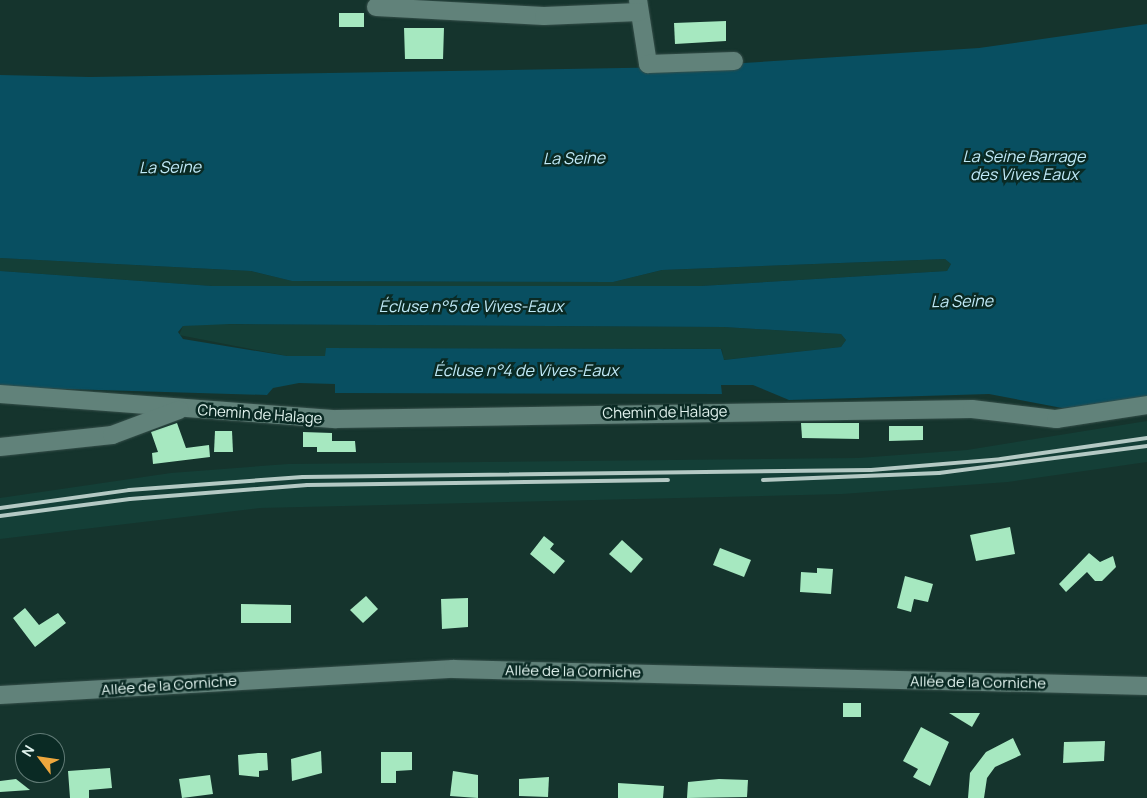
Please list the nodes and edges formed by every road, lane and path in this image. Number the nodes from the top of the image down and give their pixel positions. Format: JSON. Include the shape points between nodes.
{"nodes":[{"id":1,"x":638,"y":6,"type":"edge"},
{"id":2,"x":376,"y":7,"type":"dead end"},
{"id":3,"x":734,"y":61,"type":"dead end"},
{"id":4,"x":0,"y":394,"type":"edge"},
{"id":5,"x":1147,"y":405,"type":"edge"},
{"id":6,"x":181,"y":410,"type":"junction"},
{"id":7,"x":0,"y":446,"type":"edge"},
{"id":8,"x":1147,"y":686,"type":"edge"},
{"id":9,"x":0,"y":695,"type":"edge"}],
"edges":[{"from":1,"to":2,"type":"street","via":[[544,16]]},
{"from":1,"to":3,"type":"street","via":[[648,64]]},
{"from":4,"to":6,"type":"street","name":"Chemin de Halage"},
{"from":5,"to":6,"type":"street","name":"Chemin de Halage","via":[[1056,419],[972,409],[336,419]]},
{"from":6,"to":7,"type":"street","via":[[112,435]]},
{"from":8,"to":9,"type":"street","name":"Allée de la Corniche","via":[[452,669]]}]}
